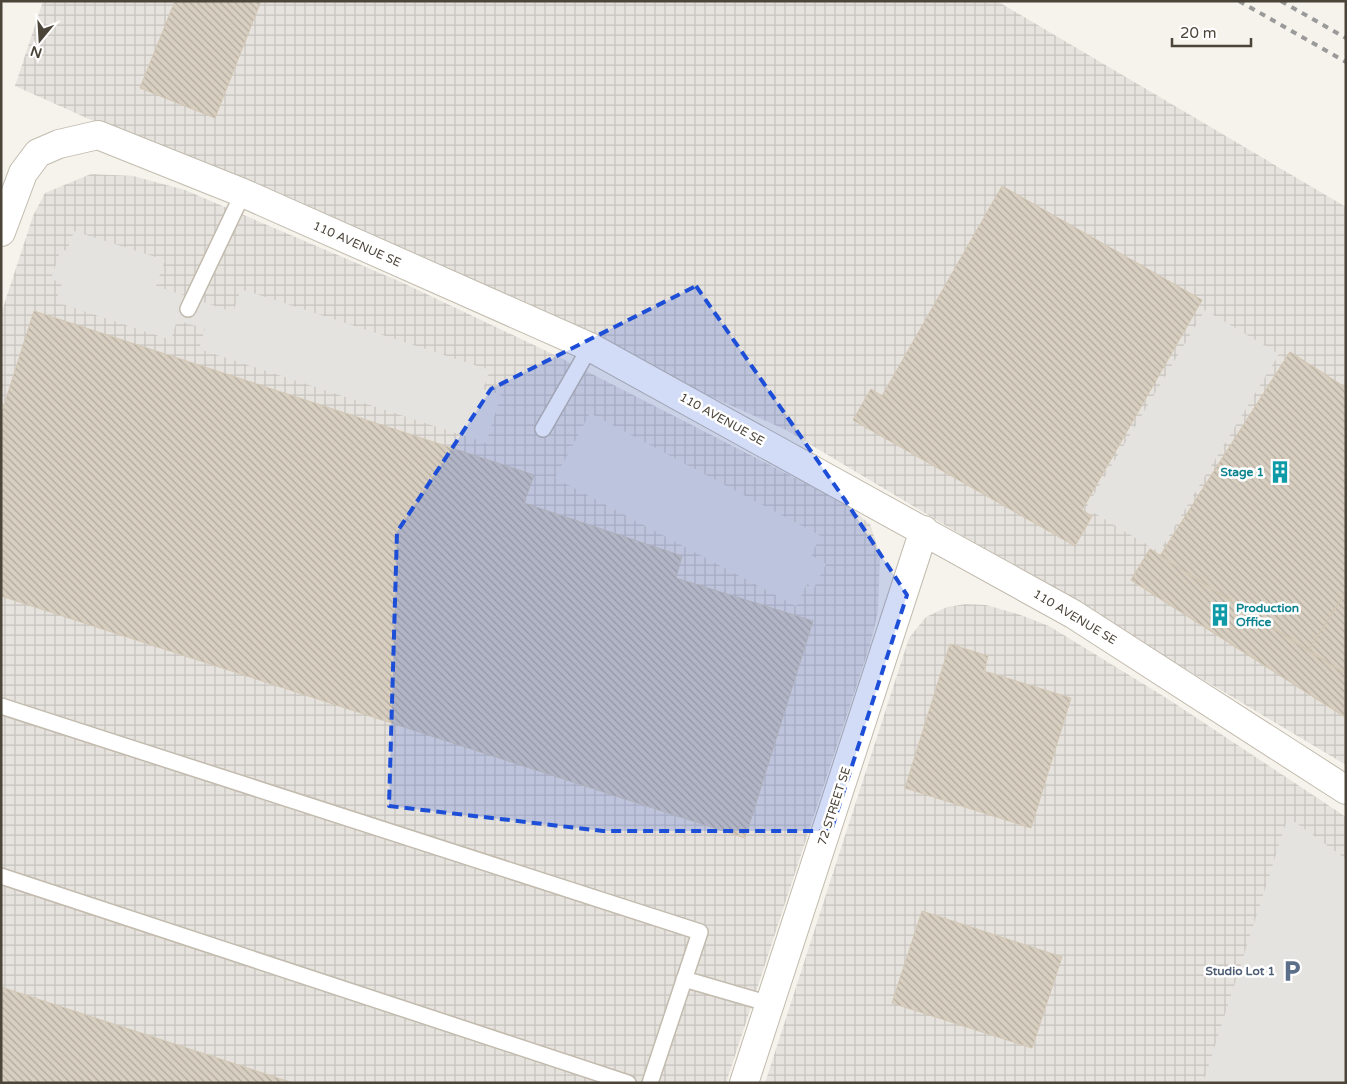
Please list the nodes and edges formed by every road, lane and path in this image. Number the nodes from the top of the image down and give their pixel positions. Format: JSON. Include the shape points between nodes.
{"nodes":[{"id":1,"x":243,"y":194,"type":"junction"},
{"id":2,"x":1,"y":232,"type":"edge"},
{"id":3,"x":188,"y":309,"type":"dead end"},
{"id":4,"x":590,"y":347,"type":"junction"},
{"id":5,"x":543,"y":429,"type":"dead end"},
{"id":6,"x":924,"y":530,"type":"junction"},
{"id":7,"x":1,"y":706,"type":"edge"},
{"id":8,"x":1346,"y":790,"type":"edge"},
{"id":9,"x":1,"y":876,"type":"edge"},
{"id":10,"x":684,"y":979,"type":"junction"},
{"id":11,"x":770,"y":1004,"type":"junction"},
{"id":12,"x":628,"y":1083,"type":"edge"},
{"id":13,"x":650,"y":1083,"type":"edge"},
{"id":14,"x":744,"y":1083,"type":"edge"}],
"edges":[{"from":1,"to":2,"type":"street","name":"110 AVENUE SE","via":[[98,135],[38,153],[23,173]]},
{"from":1,"to":3,"type":"lane"},
{"from":1,"to":4,"type":"street","name":"110 AVENUE SE"},
{"from":4,"to":5,"type":"lane"},
{"from":4,"to":6,"type":"street","name":"110 AVENUE SE"},
{"from":6,"to":8,"type":"street","name":"110 AVENUE SE","via":[[1073,614]]},
{"from":6,"to":11,"type":"street","name":"72 STREET SE"},
{"from":7,"to":10,"type":"lane","via":[[700,932]]},
{"from":9,"to":12,"type":"lane"},
{"from":10,"to":11,"type":"lane"},
{"from":10,"to":13,"type":"lane"},
{"from":11,"to":14,"type":"street","name":"72 STREET SE"}]}
